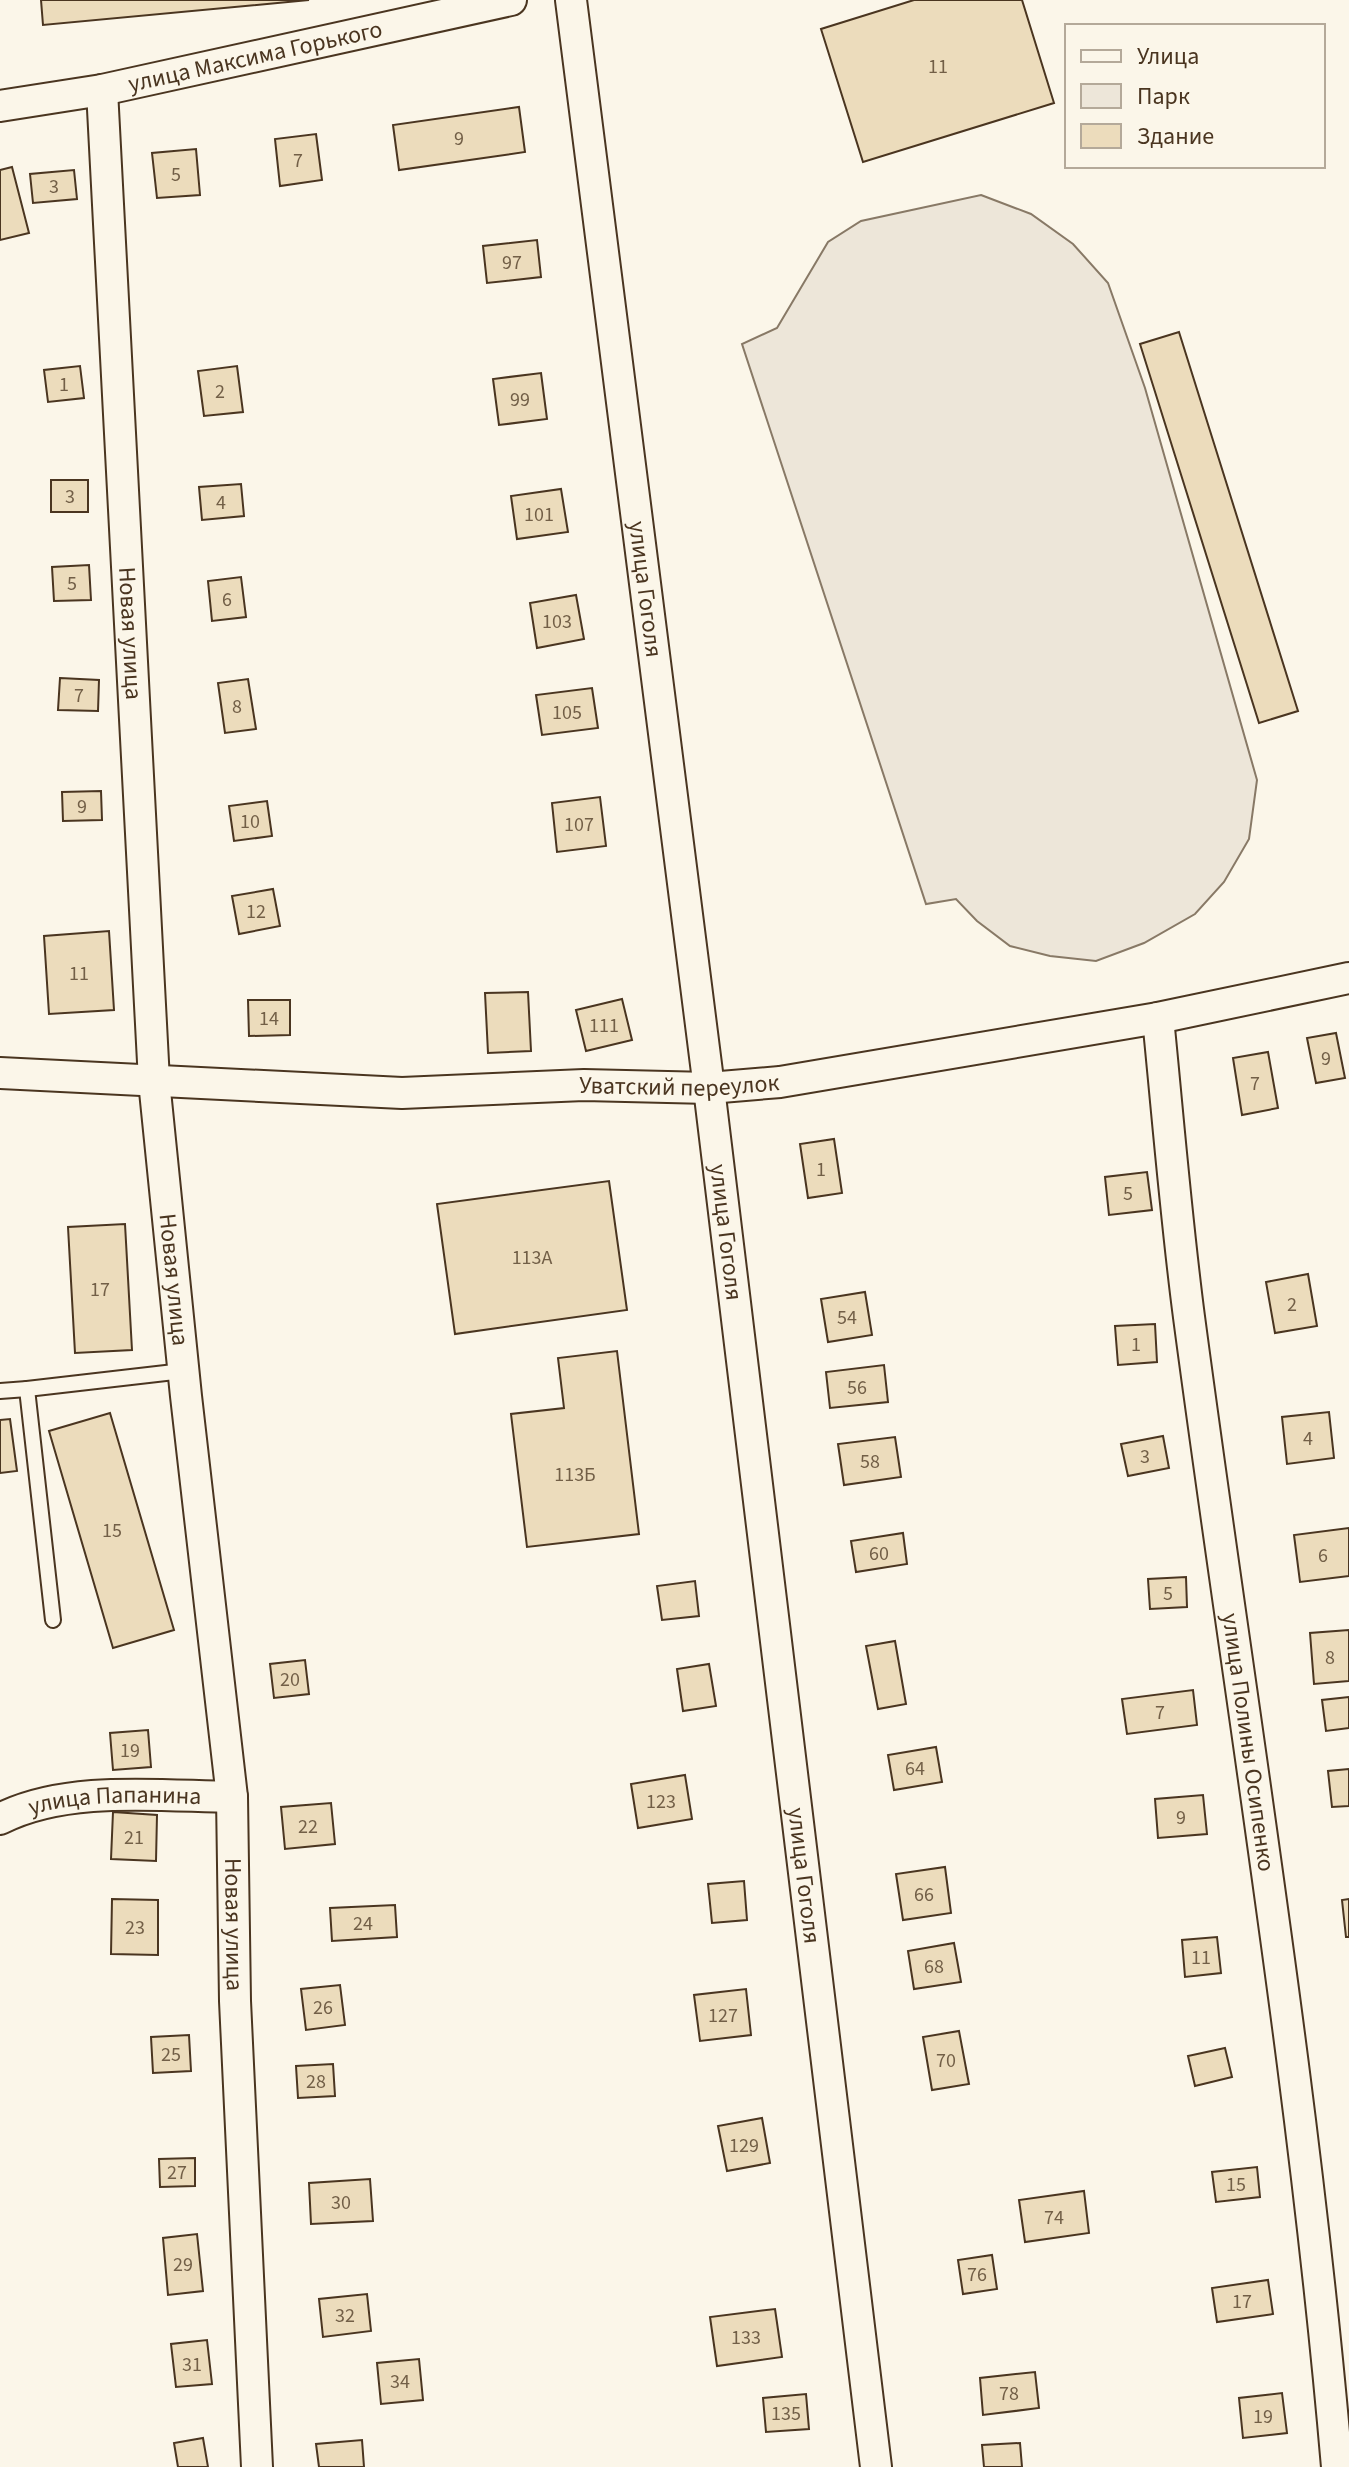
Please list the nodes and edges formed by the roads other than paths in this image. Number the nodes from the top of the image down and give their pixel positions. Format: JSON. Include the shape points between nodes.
{"nodes":[{"id":1,"x":511,"y":0,"type":"edge"},
{"id":2,"x":571,"y":0,"type":"edge"},
{"id":3,"x":102,"y":90,"type":"junction"},
{"id":4,"x":0,"y":106,"type":"edge"},
{"id":5,"x":1349,"y":978,"type":"edge"},
{"id":6,"x":1158,"y":1018,"type":"junction"},
{"id":7,"x":0,"y":1073,"type":"edge"},
{"id":8,"x":154,"y":1081,"type":"junction"},
{"id":9,"x":709,"y":1088,"type":"junction"},
{"id":10,"x":183,"y":1371,"type":"junction"},
{"id":11,"x":27,"y":1389,"type":"junction"},
{"id":12,"x":0,"y":1391,"type":"edge"},
{"id":13,"x":53,"y":1620,"type":"dead end"},
{"id":14,"x":232,"y":1797,"type":"junction"},
{"id":15,"x":0,"y":1819,"type":"edge"},
{"id":16,"x":257,"y":2467,"type":"edge"},
{"id":17,"x":876,"y":2467,"type":"edge"},
{"id":18,"x":1337,"y":2467,"type":"edge"}],
"edges":[{"from":1,"to":3,"type":"street","name":"улица Максима Горького"},
{"from":2,"to":9,"type":"street","name":"улица Гоголя"},
{"from":3,"to":4,"type":"street","name":"улица Максима Горького"},
{"from":3,"to":8,"type":"street","name":"Новая улица"},
{"from":5,"to":6,"type":"street","name":"Уватский переулок"},
{"from":6,"to":9,"type":"street","name":"Уватский переулок","via":[[780,1082]]},
{"from":6,"to":18,"type":"street","name":"улица Полины Осипенко","via":[[1188,1313],[1281,1958],[1324,2310]]},
{"from":7,"to":8,"type":"street","name":"Уватский переулок"},
{"from":8,"to":9,"type":"street","name":"Уватский переулок","via":[[402,1093],[584,1085]]},
{"from":8,"to":10,"type":"street","name":"Новая улица"},
{"from":9,"to":17,"type":"street","name":"улица Гоголя"},
{"from":10,"to":11,"type":"lane"},
{"from":10,"to":14,"type":"street","name":"Новая улица"},
{"from":11,"to":12,"type":"lane"},
{"from":11,"to":13,"type":"lane"},
{"from":14,"to":15,"type":"street","name":"улица Папанина","via":[[96,1795],[19,1809]]},
{"from":14,"to":16,"type":"street","name":"Новая улица","via":[[235,2001]]}]}
